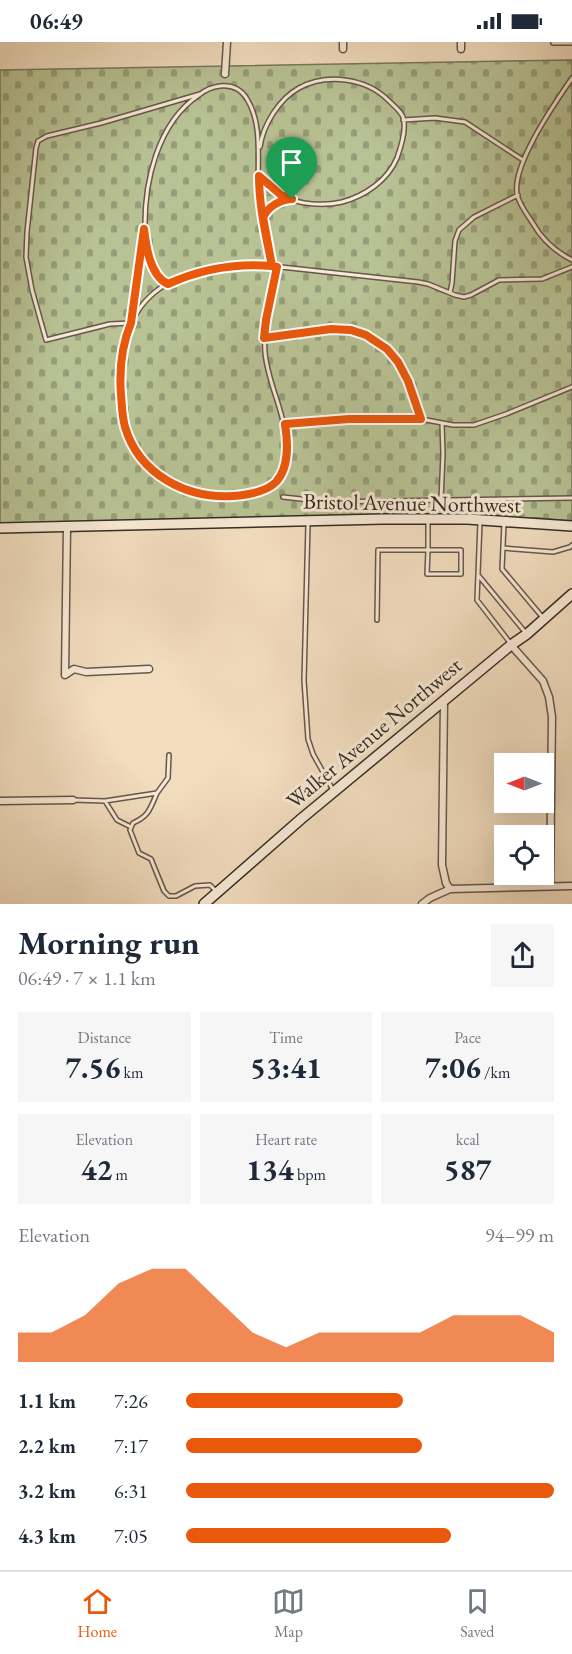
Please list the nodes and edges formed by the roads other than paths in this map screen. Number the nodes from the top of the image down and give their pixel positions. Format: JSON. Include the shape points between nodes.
{"nodes":[{"id":1,"x":227,"y":42,"type":"edge"},
{"id":2,"x":553,"y":42,"type":"edge"},
{"id":3,"x":572,"y":43,"type":"edge"},
{"id":4,"x":225,"y":74,"type":"dead end"},
{"id":5,"x":572,"y":78,"type":"edge"},
{"id":6,"x":200,"y":94,"type":"junction"},
{"id":7,"x":403,"y":120,"type":"junction"},
{"id":8,"x":259,"y":157,"type":"junction"},
{"id":9,"x":523,"y":160,"type":"junction"},
{"id":10,"x":259,"y":176,"type":"junction"},
{"id":11,"x":518,"y":195,"type":"junction"},
{"id":12,"x":292,"y":199,"type":"junction"},
{"id":13,"x":263,"y":217,"type":"junction"},
{"id":14,"x":144,"y":229,"type":"junction"},
{"id":15,"x":572,"y":260,"type":"edge"},
{"id":16,"x":275,"y":266,"type":"junction"},
{"id":17,"x":572,"y":267,"type":"edge"},
{"id":18,"x":168,"y":284,"type":"junction"},
{"id":19,"x":450,"y":293,"type":"junction"},
{"id":20,"x":131,"y":323,"type":"junction"},
{"id":21,"x":264,"y":338,"type":"junction"},
{"id":22,"x":572,"y":387,"type":"edge"},
{"id":23,"x":421,"y":419,"type":"junction"},
{"id":24,"x":442,"y":423,"type":"junction"},
{"id":25,"x":285,"y":424,"type":"junction"},
{"id":26,"x":283,"y":497,"type":"dead end"},
{"id":27,"x":572,"y":498,"type":"edge"},
{"id":28,"x":441,"y":501,"type":"junction"},
{"id":29,"x":429,"y":520,"type":"junction"},
{"id":30,"x":480,"y":520,"type":"junction"},
{"id":31,"x":309,"y":521,"type":"junction"},
{"id":32,"x":504,"y":522,"type":"junction"},
{"id":33,"x":68,"y":526,"type":"junction"},
{"id":34,"x":572,"y":526,"type":"edge"},
{"id":35,"x":0,"y":528,"type":"edge"},
{"id":36,"x":572,"y":545,"type":"edge"},
{"id":37,"x":503,"y":548,"type":"junction"},
{"id":38,"x":428,"y":550,"type":"junction"},
{"id":39,"x":478,"y":574,"type":"junction"},
{"id":40,"x":572,"y":594,"type":"edge"},
{"id":41,"x":544,"y":619,"type":"junction"},
{"id":42,"x":377,"y":620,"type":"dead end"},
{"id":43,"x":527,"y":634,"type":"junction"},
{"id":44,"x":511,"y":645,"type":"junction"},
{"id":45,"x":149,"y":669,"type":"dead end"},
{"id":46,"x":444,"y":700,"type":"junction"},
{"id":47,"x":169,"y":755,"type":"dead end"},
{"id":48,"x":333,"y":792,"type":"junction"},
{"id":49,"x":157,"y":793,"type":"junction"},
{"id":50,"x":73,"y":800,"type":"joint"},
{"id":51,"x":0,"y":801,"type":"edge"},
{"id":52,"x":105,"y":801,"type":"junction"},
{"id":53,"x":131,"y":827,"type":"junction"},
{"id":54,"x":550,"y":886,"type":"junction"},
{"id":55,"x":572,"y":886,"type":"edge"},
{"id":56,"x":450,"y":890,"type":"junction"},
{"id":57,"x":217,"y":893,"type":"junction"},
{"id":58,"x":204,"y":904,"type":"edge"},
{"id":59,"x":422,"y":904,"type":"edge"}],
"edges":[{"from":1,"to":4,"type":"street"},
{"from":2,"to":3,"type":"lane"},
{"from":5,"to":9,"type":"lane"},
{"from":6,"to":8,"type":"lane","via":[[222,86],[243,94],[257,132]]},
{"from":6,"to":14,"type":"lane","via":[[185,105],[160,146],[150,177]]},
{"from":6,"to":20,"type":"lane","via":[[47,136],[37,144],[26,257],[46,340]]},
{"from":7,"to":8,"type":"lane","via":[[402,114],[372,88],[347,80],[320,81],[298,88],[278,107],[262,136]]},
{"from":7,"to":9,"type":"lane","via":[[435,117],[465,122]]},
{"from":7,"to":12,"type":"lane","via":[[395,161],[373,187],[339,203]]},
{"from":8,"to":10,"type":"lane"},
{"from":9,"to":11,"type":"lane"},
{"from":10,"to":12,"type":"lane","via":[[281,195]]},
{"from":10,"to":13,"type":"lane"},
{"from":11,"to":15,"type":"lane","via":[[540,234]]},
{"from":11,"to":19,"type":"lane","via":[[474,217],[459,230]]},
{"from":12,"to":13,"type":"lane","via":[[276,204]]},
{"from":13,"to":16,"type":"lane"},
{"from":14,"to":18,"type":"lane","via":[[153,264]]},
{"from":14,"to":20,"type":"lane"},
{"from":16,"to":18,"type":"lane","via":[[221,268]]},
{"from":16,"to":19,"type":"lane","via":[[418,282]]},
{"from":16,"to":21,"type":"lane"},
{"from":17,"to":19,"type":"lane","via":[[542,279],[499,280],[468,296]]},
{"from":18,"to":20,"type":"lane","via":[[146,301]]},
{"from":20,"to":25,"type":"lane","via":[[120,366],[126,429],[144,461],[168,482],[211,496],[268,488],[278,480],[283,468]]},
{"from":21,"to":23,"type":"lane","via":[[331,329],[366,335],[398,362]]},
{"from":21,"to":25,"type":"lane","via":[[267,366]]},
{"from":22,"to":24,"type":"lane","via":[[480,424]]},
{"from":23,"to":24,"type":"lane"},
{"from":23,"to":25,"type":"lane"},
{"from":24,"to":28,"type":"lane"},
{"from":26,"to":28,"type":"lane","via":[[328,502]]},
{"from":27,"to":28,"type":"lane"},
{"from":29,"to":30,"type":"street","name":"Bristol Avenue Northwest"},
{"from":29,"to":31,"type":"street","name":"Bristol Avenue Northwest"},
{"from":29,"to":38,"type":"lane"},
{"from":30,"to":32,"type":"street","name":"Bristol Avenue Northwest"},
{"from":30,"to":39,"type":"lane"},
{"from":31,"to":33,"type":"street","name":"Bristol Avenue Northwest"},
{"from":31,"to":48,"type":"lane","via":[[303,681],[308,739]]},
{"from":32,"to":34,"type":"street","name":"Bristol Avenue Northwest"},
{"from":32,"to":37,"type":"lane"},
{"from":33,"to":35,"type":"street","name":"Bristol Avenue Northwest"},
{"from":33,"to":45,"type":"street","via":[[65,675],[74,669]]},
{"from":36,"to":37,"type":"lane","via":[[553,552]]},
{"from":37,"to":41,"type":"lane","via":[[502,569]]},
{"from":38,"to":38,"type":"lane","via":[[461,550],[461,574],[427,574]]},
{"from":38,"to":42,"type":"lane","via":[[378,550]]},
{"from":39,"to":43,"type":"lane"},
{"from":39,"to":44,"type":"lane","via":[[477,600]]},
{"from":40,"to":41,"type":"street","name":"Walker Avenue Northwest"},
{"from":41,"to":43,"type":"street","name":"Walker Avenue Northwest"},
{"from":43,"to":44,"type":"street","name":"Walker Avenue Northwest"},
{"from":44,"to":46,"type":"street","name":"Walker Avenue Northwest"},
{"from":44,"to":54,"type":"street","via":[[543,681],[549,697]]},
{"from":46,"to":48,"type":"street","name":"Walker Avenue Northwest"},
{"from":46,"to":56,"type":"street","via":[[442,865]]},
{"from":47,"to":49,"type":"lane","via":[[168,778]]},
{"from":48,"to":57,"type":"street","name":"Walker Avenue Northwest"},
{"from":49,"to":52,"type":"lane"},
{"from":49,"to":53,"type":"lane","via":[[149,813]]},
{"from":50,"to":51,"type":"street"},
{"from":50,"to":52,"type":"lane"},
{"from":52,"to":53,"type":"lane","via":[[117,820]]},
{"from":53,"to":57,"type":"lane","via":[[139,853],[151,859],[169,896],[202,884],[210,885]]},
{"from":54,"to":55,"type":"street"},
{"from":54,"to":56,"type":"street"},
{"from":56,"to":59,"type":"street"},
{"from":57,"to":58,"type":"street","name":"Walker Avenue Northwest"}]}
